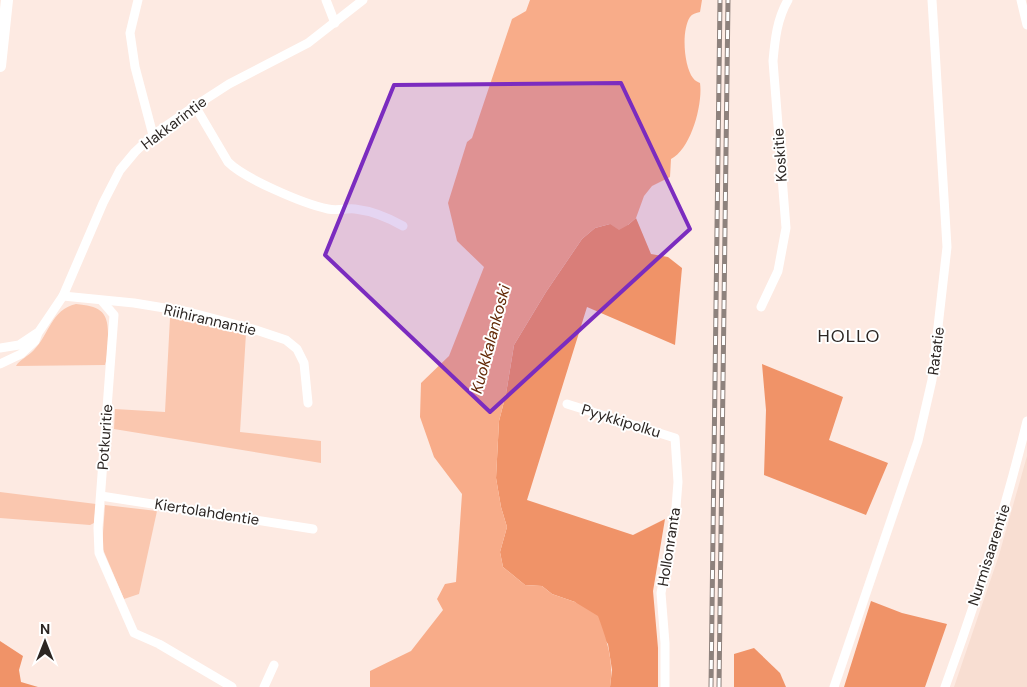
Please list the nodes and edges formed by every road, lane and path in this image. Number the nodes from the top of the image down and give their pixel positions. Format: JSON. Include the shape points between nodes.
{"nodes":[{"id":1,"x":7,"y":0,"type":"edge"},
{"id":2,"x":138,"y":0,"type":"edge"},
{"id":3,"x":326,"y":0,"type":"edge"},
{"id":4,"x":363,"y":0,"type":"edge"},
{"id":5,"x":788,"y":0,"type":"edge"},
{"id":6,"x":932,"y":0,"type":"edge"},
{"id":7,"x":1021,"y":0,"type":"edge"},
{"id":8,"x":335,"y":22,"type":"junction"},
{"id":9,"x":1027,"y":25,"type":"edge"},
{"id":10,"x":0,"y":66,"type":"edge"},
{"id":11,"x":195,"y":106,"type":"junction"},
{"id":12,"x":153,"y":135,"type":"junction"},
{"id":13,"x":403,"y":226,"type":"dead end"},
{"id":14,"x":63,"y":296,"type":"junction"},
{"id":15,"x":102,"y":301,"type":"junction"},
{"id":16,"x":761,"y":307,"type":"dead end"},
{"id":17,"x":38,"y":333,"type":"junction"},
{"id":18,"x":0,"y":348,"type":"edge"},
{"id":19,"x":0,"y":364,"type":"edge"},
{"id":20,"x":308,"y":403,"type":"dead end"},
{"id":21,"x":567,"y":404,"type":"dead end"},
{"id":22,"x":1027,"y":421,"type":"edge"},
{"id":23,"x":675,"y":438,"type":"joint"},
{"id":24,"x":101,"y":496,"type":"junction"},
{"id":25,"x":313,"y":529,"type":"dead end"},
{"id":26,"x":274,"y":665,"type":"dead end"},
{"id":27,"x":232,"y":687,"type":"edge"},
{"id":28,"x":264,"y":687,"type":"edge"},
{"id":29,"x":665,"y":687,"type":"edge"},
{"id":30,"x":834,"y":687,"type":"edge"},
{"id":31,"x":945,"y":687,"type":"edge"}],
"edges":[{"from":1,"to":10,"type":"main road"},
{"from":2,"to":12,"type":"street","via":[[130,33],[135,67]]},
{"from":3,"to":8,"type":"street"},
{"from":4,"to":8,"type":"street","name":"Hakkarintie"},
{"from":5,"to":16,"type":"street","name":"Koskitie","via":[[777,29],[773,61],[786,228],[778,271]]},
{"from":6,"to":30,"type":"street","name":"Ratatie","via":[[947,247],[932,380],[918,440]]},
{"from":7,"to":9,"type":"street"},
{"from":8,"to":11,"type":"street","name":"Hakkarintie","via":[[308,43],[229,84]]},
{"from":11,"to":12,"type":"street","name":"Hakkarintie"},
{"from":11,"to":13,"type":"street","via":[[235,169],[320,207],[336,211],[367,211]]},
{"from":12,"to":14,"type":"street","name":"Hakkarintie","via":[[120,170]]},
{"from":14,"to":15,"type":"street","name":"Riihirannantie"},
{"from":14,"to":17,"type":"street","name":"Hakkarintie"},
{"from":15,"to":20,"type":"street","name":"Riihirannantie","via":[[189,312],[286,340],[297,349],[304,363]]},
{"from":15,"to":24,"type":"street","name":"Potkuritie","via":[[114,315]]},
{"from":17,"to":18,"type":"street","name":"Hakkarintie","via":[[19,345]]},
{"from":17,"to":19,"type":"street","name":"Hakkarintie","via":[[26,351]]},
{"from":21,"to":23,"type":"street","name":"Pyykkipolku"},
{"from":22,"to":31,"type":"street","name":"Nurmisaarentie","via":[[993,546]]},
{"from":23,"to":29,"type":"street","name":"Hollonranta","via":[[678,482],[662,593]]},
{"from":24,"to":25,"type":"street","name":"Kiertolahdentie"},
{"from":24,"to":27,"type":"street","name":"Potkuritie","via":[[99,553],[134,633]]},
{"from":26,"to":28,"type":"street"}]}
